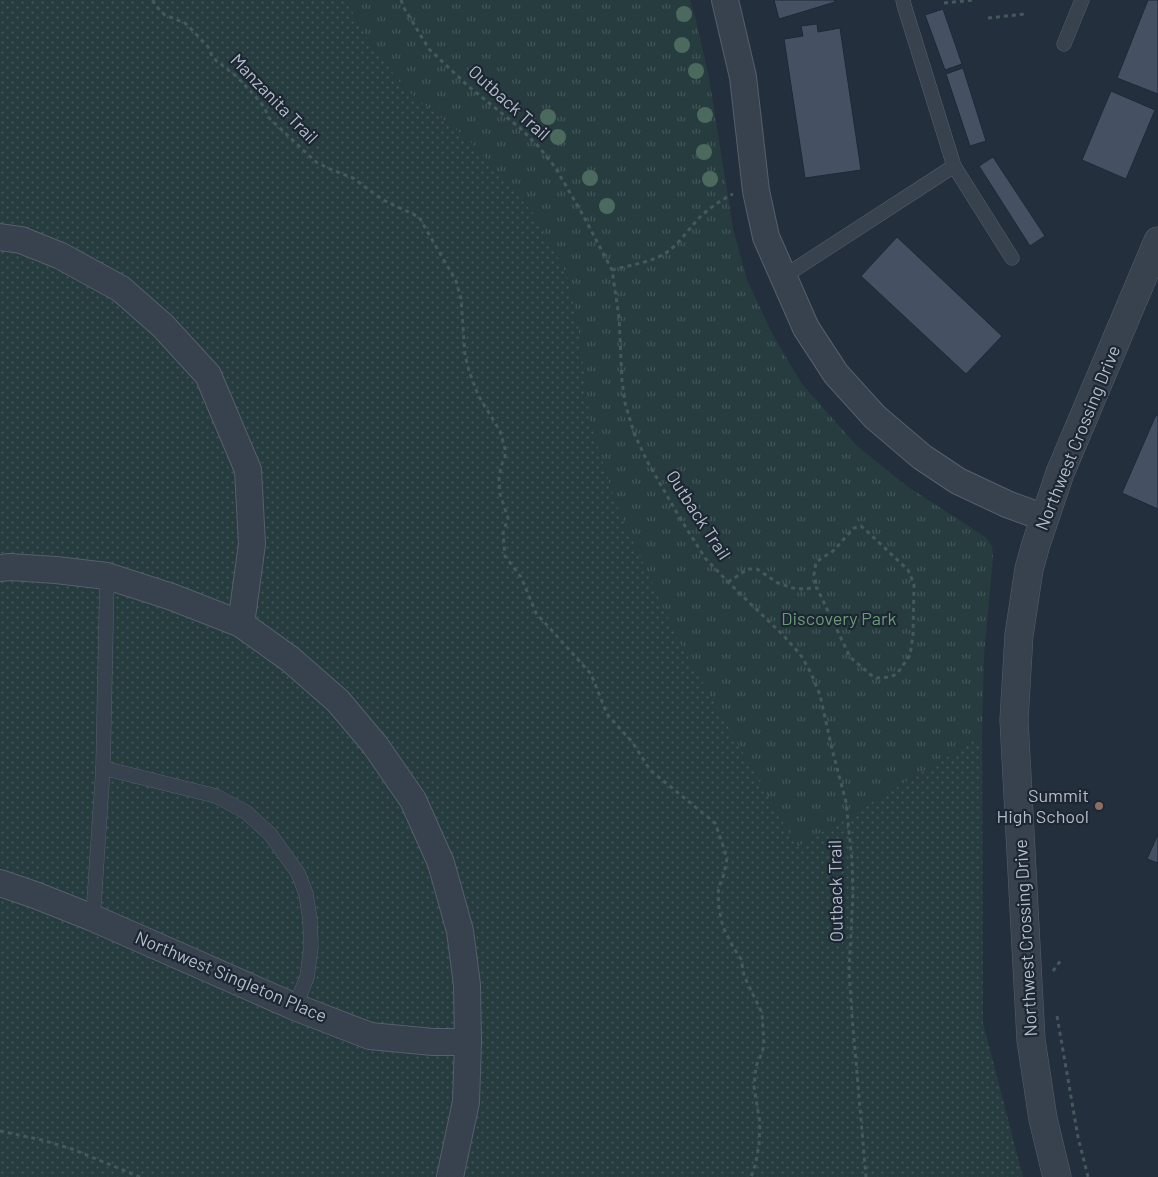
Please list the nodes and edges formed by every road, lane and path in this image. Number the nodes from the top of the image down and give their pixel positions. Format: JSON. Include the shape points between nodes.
{"nodes":[{"id":1,"x":153,"y":0,"type":"edge"},
{"id":2,"x":401,"y":0,"type":"edge"},
{"id":3,"x":724,"y":0,"type":"edge"},
{"id":4,"x":903,"y":0,"type":"edge"},
{"id":5,"x":974,"y":0,"type":"edge"},
{"id":6,"x":1082,"y":0,"type":"edge"},
{"id":7,"x":944,"y":3,"type":"dead end"},
{"id":8,"x":1025,"y":14,"type":"dead end"},
{"id":9,"x":988,"y":18,"type":"dead end"},
{"id":10,"x":1064,"y":44,"type":"dead end"},
{"id":11,"x":954,"y":166,"type":"junction"},
{"id":12,"x":756,"y":190,"type":"junction"},
{"id":13,"x":0,"y":237,"type":"edge"},
{"id":14,"x":1158,"y":242,"type":"edge"},
{"id":15,"x":1012,"y":258,"type":"dead end"},
{"id":16,"x":612,"y":270,"type":"junction"},
{"id":17,"x":783,"y":278,"type":"junction"},
{"id":18,"x":1045,"y":518,"type":"junction"},
{"id":19,"x":0,"y":568,"type":"edge"},
{"id":20,"x":107,"y":576,"type":"junction"},
{"id":21,"x":728,"y":582,"type":"junction"},
{"id":22,"x":817,"y":588,"type":"junction"},
{"id":23,"x":241,"y":624,"type":"junction"},
{"id":24,"x":103,"y":768,"type":"junction"},
{"id":25,"x":0,"y":883,"type":"edge"},
{"id":26,"x":93,"y":918,"type":"junction"},
{"id":27,"x":1061,"y":960,"type":"dead end"},
{"id":28,"x":1051,"y":977,"type":"dead end"},
{"id":29,"x":295,"y":1007,"type":"junction"},
{"id":30,"x":1056,"y":1011,"type":"dead end"},
{"id":31,"x":468,"y":1042,"type":"junction"},
{"id":32,"x":0,"y":1130,"type":"edge"},
{"id":33,"x":140,"y":1177,"type":"edge"},
{"id":34,"x":450,"y":1177,"type":"edge"},
{"id":35,"x":751,"y":1177,"type":"edge"},
{"id":36,"x":866,"y":1177,"type":"edge"},
{"id":37,"x":1057,"y":1177,"type":"edge"},
{"id":38,"x":1088,"y":1177,"type":"edge"}],
"edges":[{"from":1,"to":35,"type":"path","name":"Manzanita Trail","via":[[165,15],[185,22],[208,47],[213,58],[256,96],[269,118],[316,162],[353,178],[383,200],[419,217],[456,282],[469,371],[478,395],[500,431],[505,449],[499,478],[500,494],[508,518],[503,534],[505,556],[521,577],[536,613],[591,674],[607,714],[650,770],[715,823],[727,858],[719,886],[719,909],[724,928],[741,959],[744,976],[762,1013],[764,1045],[756,1066],[754,1088],[760,1123],[759,1144]]},
{"from":2,"to":16,"type":"path","name":"Outback Trail","via":[[429,49],[520,128],[555,167]]},
{"from":3,"to":12,"type":"street","via":[[743,77]]},
{"from":4,"to":11,"type":"lane"},
{"from":5,"to":7,"type":"path"},
{"from":6,"to":10,"type":"lane"},
{"from":8,"to":9,"type":"path"},
{"from":11,"to":15,"type":"lane"},
{"from":11,"to":17,"type":"lane"},
{"from":12,"to":16,"type":"path","via":[[732,194],[712,207],[669,251],[656,258]]},
{"from":12,"to":17,"type":"street","via":[[766,237]]},
{"from":13,"to":23,"type":"street","via":[[21,240],[62,256],[121,289],[163,326],[208,375],[248,470],[252,544]]},
{"from":14,"to":18,"type":"street","name":"Northwest Crossing Drive","via":[[1060,472]]},
{"from":16,"to":21,"type":"path","name":"Outback Trail","via":[[619,318],[622,381],[634,433],[646,461],[677,514],[706,558]]},
{"from":17,"to":18,"type":"street","via":[[806,328],[836,374],[875,417],[922,457],[958,481]]},
{"from":18,"to":37,"type":"street","name":"Northwest Crossing Drive","via":[[1029,569],[1019,635],[1014,720],[1031,1040],[1043,1119]]},
{"from":19,"to":20,"type":"street"},
{"from":20,"to":23,"type":"street"},
{"from":20,"to":24,"type":"lane"},
{"from":21,"to":22,"type":"path","via":[[748,569],[757,569],[778,583],[796,589]]},
{"from":21,"to":36,"type":"path","name":"Outback Trail","via":[[782,634],[812,673],[846,802],[853,892],[849,971]]},
{"from":22,"to":22,"type":"path","via":[[850,658],[877,678],[897,674],[910,655],[913,636],[914,584],[908,570],[861,526],[854,528],[833,551],[816,562]]},
{"from":23,"to":31,"type":"street","via":[[290,659],[338,702],[375,744],[413,800],[442,863],[460,931],[467,985]]},
{"from":24,"to":26,"type":"lane"},
{"from":24,"to":29,"type":"lane","via":[[216,796],[246,812],[270,834],[298,873],[306,894],[310,920],[307,977]]},
{"from":25,"to":26,"type":"street","name":"Northwest Singleton Place"},
{"from":26,"to":29,"type":"street","name":"Northwest Singleton Place"},
{"from":27,"to":28,"type":"path"},
{"from":29,"to":31,"type":"street","name":"Northwest Singleton Place","via":[[370,1036]]},
{"from":30,"to":38,"type":"path"},
{"from":31,"to":34,"type":"street","via":[[466,1102]]},
{"from":32,"to":33,"type":"path","via":[[72,1150]]}]}
